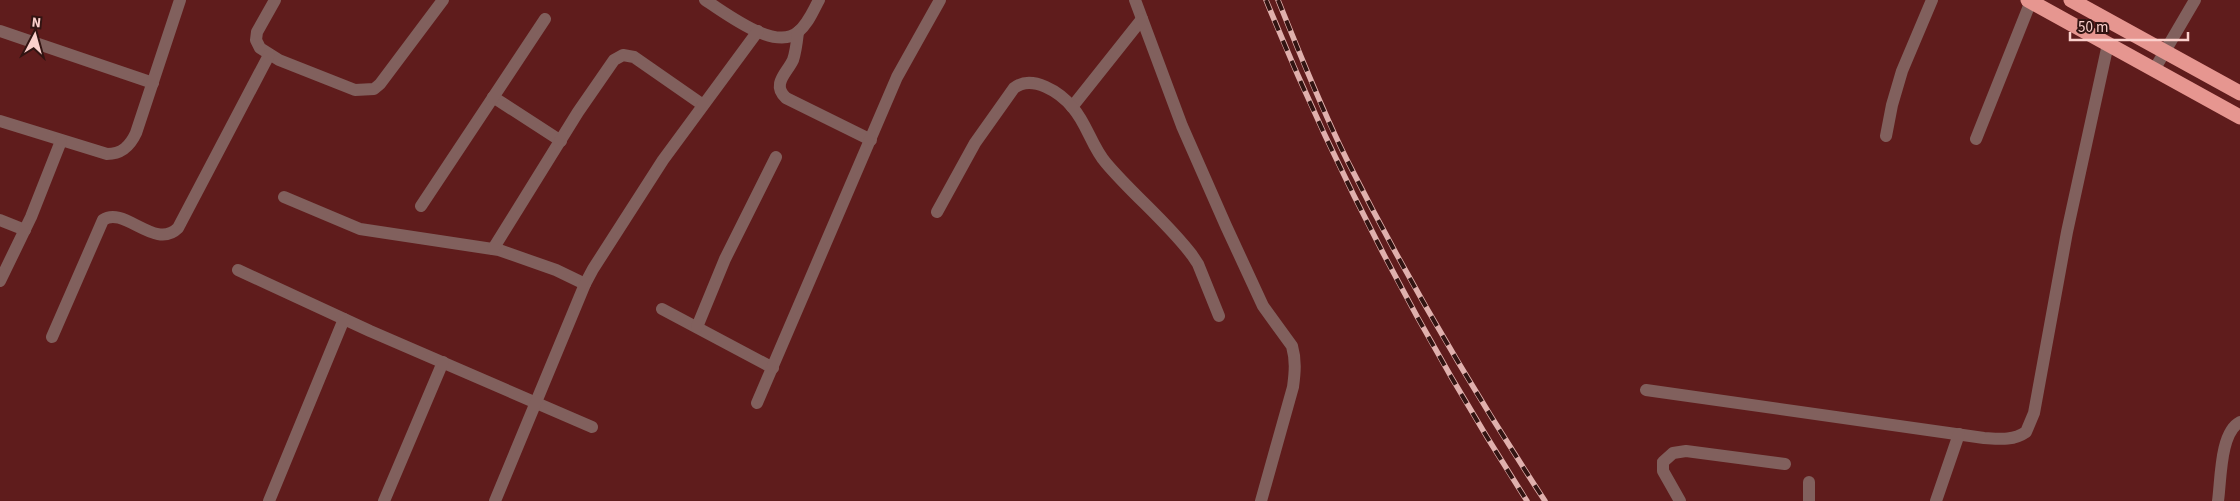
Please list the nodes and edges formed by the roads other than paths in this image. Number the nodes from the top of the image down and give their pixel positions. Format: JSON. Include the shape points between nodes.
{"nodes":[{"id":1,"x":180,"y":0,"type":"edge"},
{"id":2,"x":275,"y":0,"type":"edge"},
{"id":3,"x":443,"y":0,"type":"edge"},
{"id":4,"x":705,"y":0,"type":"edge"},
{"id":5,"x":819,"y":0,"type":"edge"},
{"id":6,"x":940,"y":0,"type":"edge"},
{"id":7,"x":1135,"y":0,"type":"edge"},
{"id":8,"x":1932,"y":0,"type":"edge"},
{"id":9,"x":2070,"y":0,"type":"edge"},
{"id":10,"x":2195,"y":0,"type":"edge"},
{"id":11,"x":2030,"y":1,"type":"edge"},
{"id":12,"x":545,"y":19,"type":"dead end"},
{"id":13,"x":1142,"y":19,"type":"junction"},
{"id":14,"x":0,"y":31,"type":"edge"},
{"id":15,"x":758,"y":31,"type":"junction"},
{"id":16,"x":798,"y":32,"type":"junction"},
{"id":17,"x":2108,"y":44,"type":"junction"},
{"id":18,"x":2165,"y":50,"type":"junction"},
{"id":19,"x":269,"y":55,"type":"junction"},
{"id":20,"x":2154,"y":70,"type":"junction"},
{"id":21,"x":152,"y":83,"type":"junction"},
{"id":22,"x":2240,"y":93,"type":"edge"},
{"id":23,"x":494,"y":97,"type":"junction"},
{"id":24,"x":703,"y":105,"type":"junction"},
{"id":25,"x":1072,"y":107,"type":"junction"},
{"id":26,"x":2240,"y":117,"type":"edge"},
{"id":27,"x":0,"y":121,"type":"edge"},
{"id":28,"x":1886,"y":136,"type":"dead end"},
{"id":29,"x":1976,"y":139,"type":"dead end"},
{"id":30,"x":871,"y":140,"type":"junction"},
{"id":31,"x":61,"y":141,"type":"junction"},
{"id":32,"x":561,"y":141,"type":"junction"},
{"id":33,"x":776,"y":157,"type":"dead end"},
{"id":34,"x":284,"y":198,"type":"dead end"},
{"id":35,"x":421,"y":206,"type":"dead end"},
{"id":36,"x":937,"y":212,"type":"dead end"},
{"id":37,"x":0,"y":220,"type":"edge"},
{"id":38,"x":25,"y":230,"type":"junction"},
{"id":39,"x":493,"y":249,"type":"junction"},
{"id":40,"x":238,"y":270,"type":"dead end"},
{"id":41,"x":0,"y":281,"type":"edge"},
{"id":42,"x":585,"y":284,"type":"junction"},
{"id":43,"x":662,"y":309,"type":"dead end"},
{"id":44,"x":1219,"y":316,"type":"dead end"},
{"id":45,"x":344,"y":319,"type":"junction"},
{"id":46,"x":697,"y":327,"type":"junction"},
{"id":47,"x":52,"y":337,"type":"dead end"},
{"id":48,"x":443,"y":362,"type":"junction"},
{"id":49,"x":773,"y":368,"type":"junction"},
{"id":50,"x":1646,"y":390,"type":"dead end"},
{"id":51,"x":536,"y":402,"type":"junction"},
{"id":52,"x":757,"y":403,"type":"dead end"},
{"id":53,"x":2240,"y":422,"type":"edge"},
{"id":54,"x":592,"y":427,"type":"dead end"},
{"id":55,"x":1959,"y":434,"type":"junction"},
{"id":56,"x":1786,"y":464,"type":"dead end"},
{"id":57,"x":1809,"y":482,"type":"dead end"},
{"id":58,"x":269,"y":501,"type":"edge"},
{"id":59,"x":384,"y":501,"type":"edge"},
{"id":60,"x":495,"y":501,"type":"edge"},
{"id":61,"x":1261,"y":501,"type":"edge"},
{"id":62,"x":1680,"y":501,"type":"edge"},
{"id":63,"x":1809,"y":501,"type":"edge"},
{"id":64,"x":1936,"y":501,"type":"edge"},
{"id":65,"x":2218,"y":501,"type":"edge"}],
"edges":[{"from":1,"to":21,"type":"street"},
{"from":2,"to":19,"type":"street","via":[[256,36],[257,45]]},
{"from":3,"to":19,"type":"street","via":[[396,66],[374,89],[356,90]]},
{"from":4,"to":15,"type":"street"},
{"from":5,"to":16,"type":"street"},
{"from":6,"to":30,"type":"street","via":[[897,78]]},
{"from":7,"to":13,"type":"street"},
{"from":8,"to":28,"type":"street","via":[[1902,71]]},
{"from":9,"to":18,"type":"highway"},
{"from":10,"to":18,"type":"street"},
{"from":11,"to":17,"type":"highway"},
{"from":11,"to":29,"type":"street"},
{"from":12,"to":23,"type":"street"},
{"from":13,"to":25,"type":"street"},
{"from":13,"to":61,"type":"street","via":[[1182,126],[1226,226],[1263,306],[1294,353],[1293,387]]},
{"from":14,"to":21,"type":"street"},
{"from":15,"to":16,"type":"street","via":[[780,39]]},
{"from":15,"to":24,"type":"street"},
{"from":16,"to":30,"type":"street","via":[[792,62],[779,83],[780,91],[786,98]]},
{"from":17,"to":20,"type":"highway"},
{"from":17,"to":55,"type":"street","via":[[2029,427],[2021,436],[2007,439]]},
{"from":18,"to":20,"type":"street"},
{"from":18,"to":22,"type":"highway"},
{"from":19,"to":47,"type":"street","via":[[178,228],[159,235],[115,217],[103,220]]},
{"from":20,"to":26,"type":"highway"},
{"from":21,"to":31,"type":"street","via":[[136,133],[120,153],[108,154]]},
{"from":23,"to":32,"type":"street"},
{"from":23,"to":35,"type":"street"},
{"from":24,"to":32,"type":"street","via":[[634,57],[623,56],[611,63]]},
{"from":24,"to":42,"type":"street","via":[[663,160]]},
{"from":25,"to":36,"type":"street","via":[[1043,86],[1021,83],[1005,99],[975,143]]},
{"from":25,"to":44,"type":"street","via":[[1105,162],[1192,254]]},
{"from":27,"to":31,"type":"street"},
{"from":30,"to":49,"type":"street"},
{"from":31,"to":38,"type":"street"},
{"from":32,"to":39,"type":"street"},
{"from":33,"to":46,"type":"street","via":[[725,259]]},
{"from":34,"to":39,"type":"street","via":[[360,229]]},
{"from":37,"to":38,"type":"street"},
{"from":38,"to":41,"type":"street"},
{"from":39,"to":42,"type":"street","via":[[556,270]]},
{"from":40,"to":45,"type":"street"},
{"from":42,"to":51,"type":"street"},
{"from":43,"to":46,"type":"street"},
{"from":45,"to":48,"type":"street"},
{"from":45,"to":58,"type":"street"},
{"from":46,"to":49,"type":"street"},
{"from":48,"to":51,"type":"street"},
{"from":48,"to":59,"type":"street"},
{"from":49,"to":52,"type":"street"},
{"from":50,"to":55,"type":"street"},
{"from":51,"to":54,"type":"street"},
{"from":51,"to":60,"type":"street"},
{"from":53,"to":65,"type":"street","via":[[2232,427],[2226,440]]},
{"from":55,"to":64,"type":"street"},
{"from":56,"to":62,"type":"street","via":[[1686,451],[1673,453],[1664,462],[1663,471]]},
{"from":57,"to":63,"type":"street"}]}
